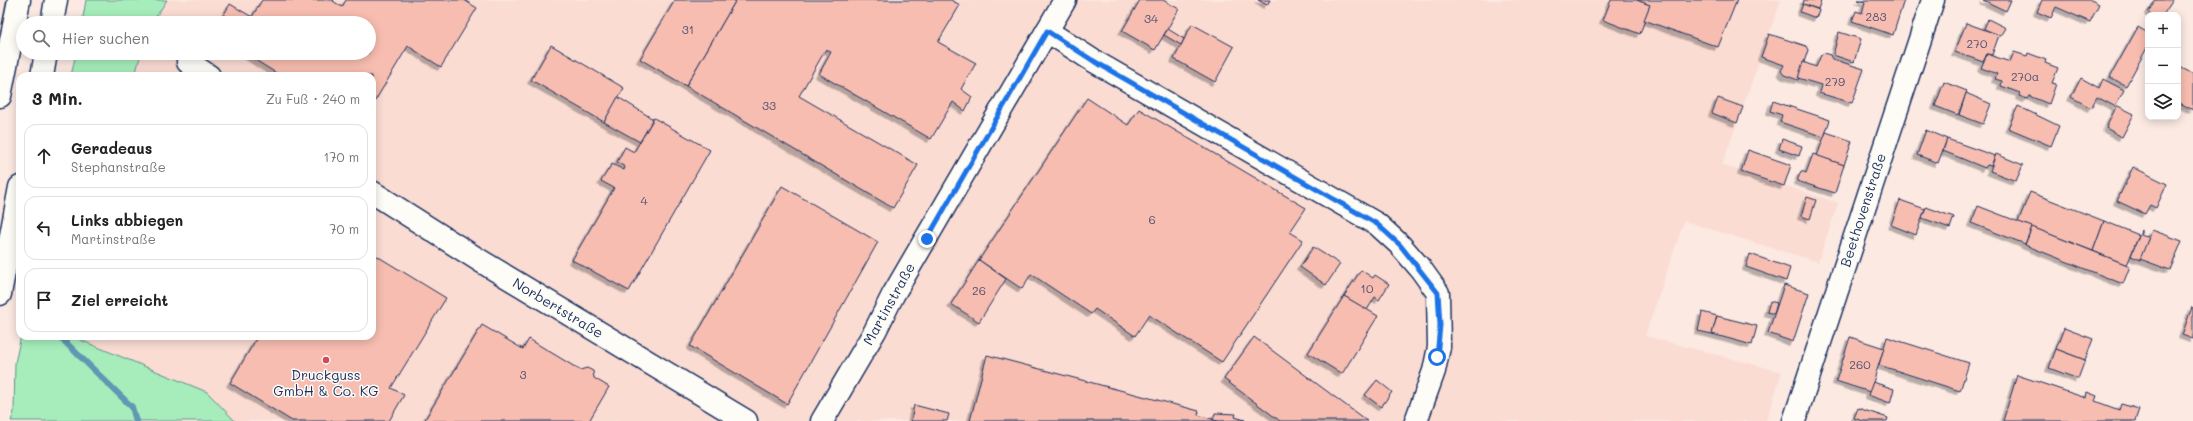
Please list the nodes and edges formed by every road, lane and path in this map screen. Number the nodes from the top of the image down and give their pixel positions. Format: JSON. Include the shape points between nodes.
{"nodes":[{"id":1,"x":19,"y":0,"type":"edge"},
{"id":2,"x":56,"y":0,"type":"edge"},
{"id":3,"x":1065,"y":0,"type":"edge"},
{"id":4,"x":1932,"y":0,"type":"edge"},
{"id":5,"x":53,"y":16,"type":"edge"},
{"id":6,"x":1047,"y":31,"type":"junction"},
{"id":7,"x":45,"y":60,"type":"edge"},
{"id":8,"x":188,"y":62,"type":"dead end"},
{"id":9,"x":43,"y":72,"type":"edge"},
{"id":10,"x":203,"y":72,"type":"edge"},
{"id":11,"x":0,"y":96,"type":"edge"},
{"id":12,"x":376,"y":195,"type":"edge"},
{"id":13,"x":16,"y":208,"type":"edge"},
{"id":14,"x":0,"y":294,"type":"edge"},
{"id":15,"x":746,"y":421,"type":"edge"},
{"id":16,"x":822,"y":421,"type":"edge"},
{"id":17,"x":1416,"y":421,"type":"edge"},
{"id":18,"x":1794,"y":421,"type":"edge"}],
"edges":[{"from":1,"to":11,"type":"main road"},
{"from":2,"to":5,"type":"main road"},
{"from":3,"to":6,"type":"main road","name":"Martinstraße"},
{"from":4,"to":18,"type":"main road","name":"Beethovenstraße"},
{"from":6,"to":16,"type":"main road","name":"Martinstraße"},
{"from":6,"to":17,"type":"main road","via":[[1092,60],[1377,224],[1400,245],[1438,293],[1439,347],[1434,371]]},
{"from":7,"to":9,"type":"main road"},
{"from":8,"to":10,"type":"main road"},
{"from":12,"to":15,"type":"main road","name":"Norbertstraße","via":[[472,256]]},
{"from":13,"to":14,"type":"main road"}]}
